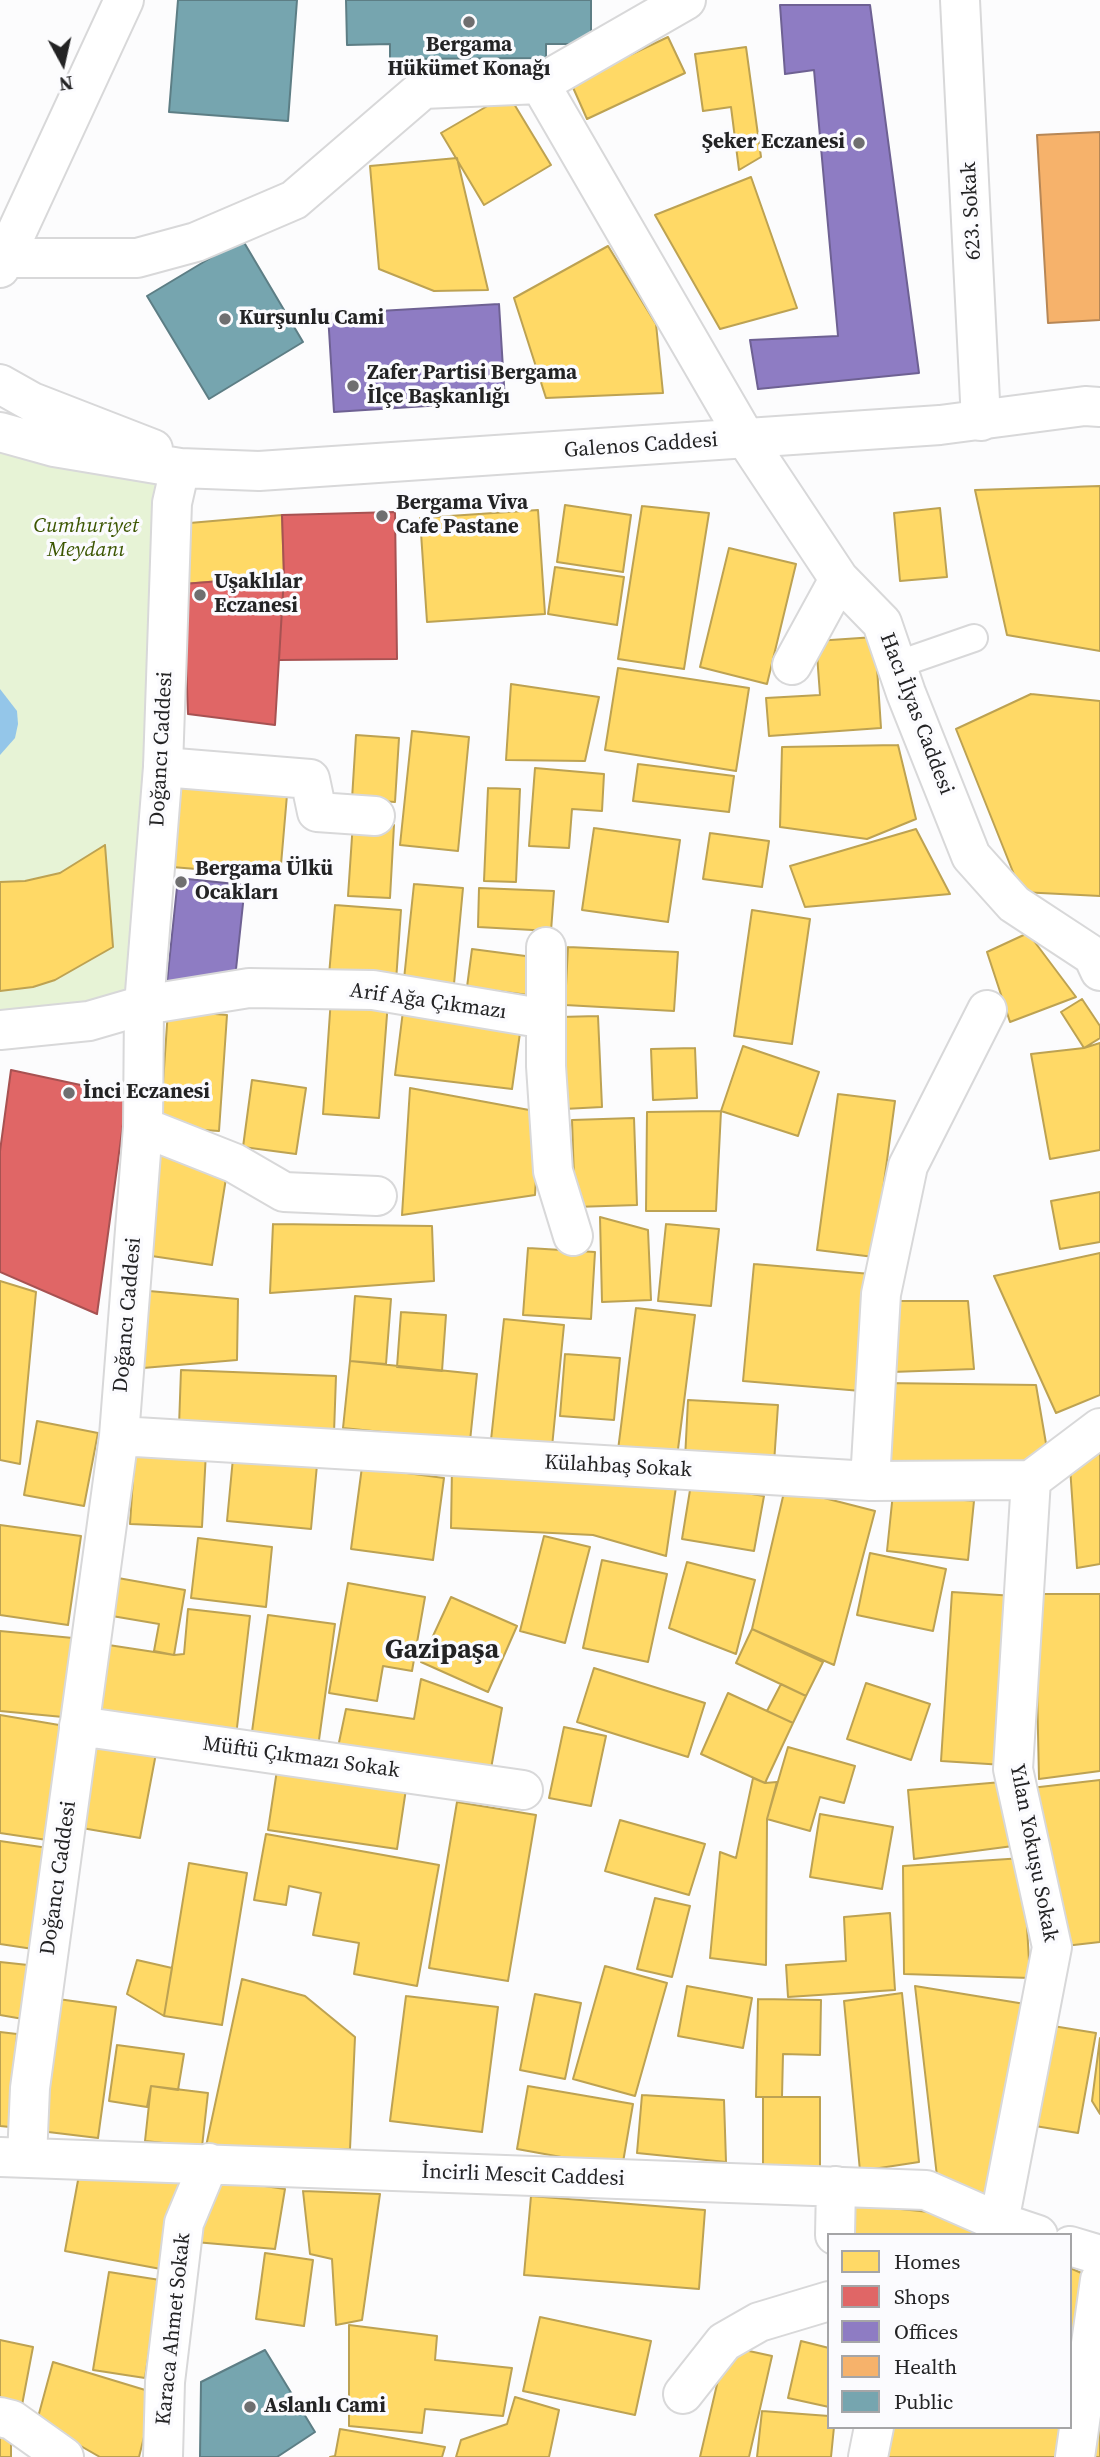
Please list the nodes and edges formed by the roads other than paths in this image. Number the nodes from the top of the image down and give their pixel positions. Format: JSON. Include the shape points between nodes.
{"nodes":[{"id":1,"x":124,"y":0,"type":"edge"},
{"id":2,"x":686,"y":0,"type":"edge"},
{"id":3,"x":961,"y":0,"type":"edge"},
{"id":4,"x":540,"y":84,"type":"junction"},
{"id":5,"x":2,"y":263,"type":"edge"},
{"id":6,"x":0,"y":384,"type":"edge"},
{"id":7,"x":1100,"y":407,"type":"edge"},
{"id":8,"x":981,"y":421,"type":"junction"},
{"id":9,"x":0,"y":432,"type":"edge"},
{"id":10,"x":746,"y":439,"type":"junction"},
{"id":11,"x":180,"y":468,"type":"junction"},
{"id":12,"x":839,"y":579,"type":"junction"},
{"id":13,"x":974,"y":638,"type":"dead end"},
{"id":14,"x":792,"y":665,"type":"dead end"},
{"id":15,"x":896,"y":665,"type":"junction"},
{"id":16,"x":163,"y":767,"type":"junction"},
{"id":17,"x":375,"y":816,"type":"dead end"},
{"id":18,"x":546,"y":947,"type":"dead end"},
{"id":19,"x":1098,"y":960,"type":"edge"},
{"id":20,"x":144,"y":1005,"type":"junction"},
{"id":21,"x":987,"y":1010,"type":"dead end"},
{"id":22,"x":545,"y":1019,"type":"junction"},
{"id":23,"x":0,"y":1030,"type":"edge"},
{"id":24,"x":143,"y":1127,"type":"junction"},
{"id":25,"x":377,"y":1196,"type":"dead end"},
{"id":26,"x":573,"y":1236,"type":"dead end"},
{"id":27,"x":1100,"y":1428,"type":"edge"},
{"id":28,"x":119,"y":1436,"type":"junction"},
{"id":29,"x":1031,"y":1480,"type":"junction"},
{"id":30,"x":870,"y":1481,"type":"junction"},
{"id":31,"x":79,"y":1726,"type":"junction"},
{"id":32,"x":523,"y":1790,"type":"dead end"},
{"id":33,"x":14,"y":2157,"type":"edge"},
{"id":34,"x":209,"y":2163,"type":"junction"},
{"id":35,"x":836,"y":2186,"type":"junction"},
{"id":36,"x":999,"y":2222,"type":"junction"},
{"id":37,"x":835,"y":2233,"type":"edge"},
{"id":38,"x":1032,"y":2233,"type":"edge"},
{"id":39,"x":1072,"y":2246,"type":"edge"},
{"id":40,"x":1100,"y":2255,"type":"edge"},
{"id":41,"x":1100,"y":2280,"type":"edge"},
{"id":42,"x":827,"y":2302,"type":"edge"},
{"id":43,"x":683,"y":2394,"type":"dead end"},
{"id":44,"x":0,"y":2417,"type":"edge"},
{"id":45,"x":874,"y":2429,"type":"edge"},
{"id":46,"x":64,"y":2457,"type":"edge"},
{"id":47,"x":163,"y":2457,"type":"edge"},
{"id":48,"x":868,"y":2457,"type":"edge"},
{"id":49,"x":1075,"y":2457,"type":"edge"}],
"edges":[{"from":1,"to":5,"type":"street"},
{"from":2,"to":4,"type":"street"},
{"from":3,"to":8,"type":"street","name":"623. Sokak"},
{"from":4,"to":5,"type":"street","via":[[422,89],[294,200],[196,242],[137,258]]},
{"from":4,"to":10,"type":"street","name":"Hacı İlyas Caddesi"},
{"from":6,"to":11,"type":"street","via":[[32,402],[136,440]]},
{"from":7,"to":8,"type":"street","name":"Galenos Caddesi"},
{"from":8,"to":10,"type":"street","name":"Galenos Caddesi"},
{"from":9,"to":11,"type":"street","name":"Galenos Caddesi","via":[[54,447]]},
{"from":10,"to":11,"type":"street","name":"Galenos Caddesi","via":[[260,471]]},
{"from":10,"to":12,"type":"street","name":"Hacı İlyas Caddesi"},
{"from":11,"to":16,"type":"street","name":"Doğancı Caddesi","via":[[172,503]]},
{"from":12,"to":14,"type":"street"},
{"from":12,"to":15,"type":"street","name":"Hacı İlyas Caddesi","via":[[882,623]]},
{"from":13,"to":15,"type":"lane"},
{"from":15,"to":19,"type":"street","name":"Hacı İlyas Caddesi","via":[[971,856],[1014,904]]},
{"from":16,"to":17,"type":"street","via":[[310,779],[317,812]]},
{"from":16,"to":20,"type":"street","name":"Doğancı Caddesi"},
{"from":18,"to":22,"type":"street"},
{"from":20,"to":22,"type":"street","name":"Arif Ağa Çıkmazı","via":[[249,988],[373,990]]},
{"from":20,"to":23,"type":"street","name":"Arif Ağa Çıkmazı","via":[[89,1021]]},
{"from":20,"to":24,"type":"street","name":"Doğancı Caddesi"},
{"from":21,"to":30,"type":"street","via":[[908,1166],[881,1294]]},
{"from":22,"to":26,"type":"street","via":[[553,1171]]},
{"from":24,"to":25,"type":"street","via":[[234,1163],[284,1192]]},
{"from":24,"to":28,"type":"street","name":"Doğancı Caddesi"},
{"from":27,"to":29,"type":"street"},
{"from":28,"to":30,"type":"street","name":"Külahbaş Sokak"},
{"from":28,"to":31,"type":"street","name":"Doğancı Caddesi"},
{"from":29,"to":30,"type":"street","name":"Külahbaş Sokak"},
{"from":29,"to":36,"type":"street","name":"Yılan Yokuşu Sokak","via":[[1013,1769],[1052,1947]]},
{"from":31,"to":32,"type":"street","name":"Müftü Çıkmazı Sokak"},
{"from":31,"to":33,"type":"street","name":"Doğancı Caddesi","via":[[30,2088]]},
{"from":33,"to":34,"type":"street","name":"İncirli Mescit Caddesi"},
{"from":34,"to":35,"type":"street","name":"İncirli Mescit Caddesi"},
{"from":34,"to":47,"type":"street","name":"Karaca Ahmet Sokak","via":[[184,2223],[165,2382]]},
{"from":35,"to":36,"type":"street","name":"İncirli Mescit Caddesi","via":[[926,2190]]},
{"from":35,"to":37,"type":"street"},
{"from":36,"to":38,"type":"street","name":"İncirli Mescit Caddesi"},
{"from":39,"to":40,"type":"street"},
{"from":41,"to":49,"type":"street"},
{"from":42,"to":43,"type":"street","via":[[760,2322],[724,2342]]},
{"from":44,"to":46,"type":"street","via":[[12,2420]]},
{"from":45,"to":48,"type":"street"}]}
